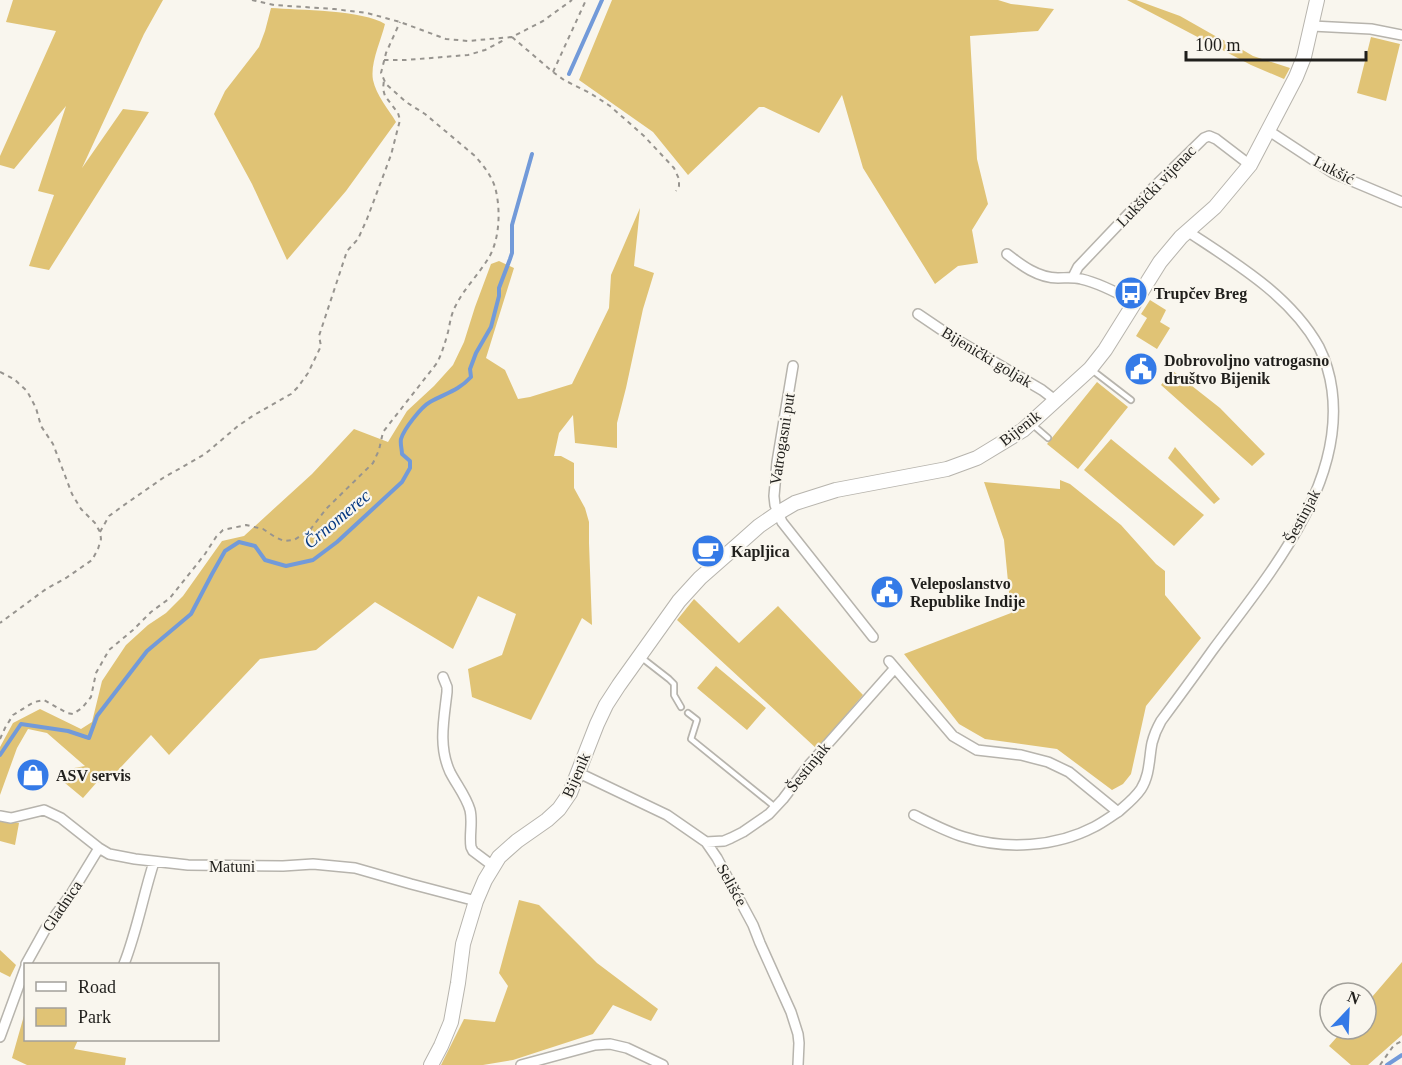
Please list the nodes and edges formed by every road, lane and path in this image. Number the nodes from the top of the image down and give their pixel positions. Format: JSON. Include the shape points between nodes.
{"nodes":[{"id":1,"x":252,"y":0,"type":"edge"},
{"id":2,"x":572,"y":0,"type":"edge"},
{"id":3,"x":586,"y":0,"type":"edge"},
{"id":4,"x":1317,"y":0,"type":"edge"},
{"id":5,"x":400,"y":22,"type":"junction"},
{"id":6,"x":1312,"y":26,"type":"junction"},
{"id":7,"x":1402,"y":35,"type":"edge"},
{"id":8,"x":512,"y":37,"type":"junction"},
{"id":9,"x":507,"y":38,"type":"junction"},
{"id":10,"x":384,"y":60,"type":"junction"},
{"id":11,"x":553,"y":72,"type":"junction"},
{"id":12,"x":384,"y":79,"type":"junction"},
{"id":13,"x":1269,"y":131,"type":"junction"},
{"id":14,"x":1250,"y":165,"type":"junction"},
{"id":15,"x":676,"y":191,"type":"dead end"},
{"id":16,"x":1402,"y":202,"type":"edge"},
{"id":17,"x":1187,"y":231,"type":"junction"},
{"id":18,"x":1007,"y":254,"type":"dead end"},
{"id":19,"x":1073,"y":277,"type":"junction"},
{"id":20,"x":1134,"y":302,"type":"junction"},
{"id":21,"x":918,"y":314,"type":"dead end"},
{"id":22,"x":793,"y":366,"type":"dead end"},
{"id":23,"x":1090,"y":369,"type":"junction"},
{"id":24,"x":0,"y":372,"type":"edge"},
{"id":25,"x":1055,"y":400,"type":"junction"},
{"id":26,"x":1131,"y":400,"type":"dead end"},
{"id":27,"x":1031,"y":422,"type":"junction"},
{"id":28,"x":1048,"y":438,"type":"dead end"},
{"id":29,"x":778,"y":513,"type":"junction"},
{"id":30,"x":100,"y":532,"type":"junction"},
{"id":31,"x":0,"y":623,"type":"edge"},
{"id":32,"x":873,"y":637,"type":"dead end"},
{"id":33,"x":640,"y":656,"type":"junction"},
{"id":34,"x":443,"y":677,"type":"dead end"},
{"id":35,"x":681,"y":707,"type":"dead end"},
{"id":36,"x":688,"y":713,"type":"dead end"},
{"id":37,"x":0,"y":739,"type":"edge"},
{"id":38,"x":579,"y":773,"type":"junction"},
{"id":39,"x":775,"y":807,"type":"junction"},
{"id":40,"x":1118,"y":812,"type":"junction"},
{"id":41,"x":914,"y":815,"type":"dead end"},
{"id":42,"x":0,"y":816,"type":"edge"},
{"id":43,"x":706,"y":842,"type":"junction"},
{"id":44,"x":99,"y":848,"type":"junction"},
{"id":45,"x":154,"y":862,"type":"junction"},
{"id":46,"x":493,"y":866,"type":"junction"},
{"id":47,"x":476,"y":901,"type":"junction"},
{"id":48,"x":27,"y":963,"type":"edge"},
{"id":49,"x":124,"y":963,"type":"edge"},
{"id":50,"x":24,"y":971,"type":"edge"},
{"id":51,"x":0,"y":1037,"type":"edge"},
{"id":52,"x":1402,"y":1041,"type":"edge"},
{"id":53,"x":431,"y":1065,"type":"edge"},
{"id":54,"x":521,"y":1065,"type":"edge"},
{"id":55,"x":663,"y":1065,"type":"edge"},
{"id":56,"x":798,"y":1065,"type":"edge"},
{"id":57,"x":1380,"y":1065,"type":"edge"}],
"edges":[{"from":1,"to":5,"type":"path","via":[[353,11]]},
{"from":2,"to":8,"type":"path"},
{"from":3,"to":11,"type":"path"},
{"from":4,"to":6,"type":"main road"},
{"from":5,"to":9,"type":"path","via":[[457,41]]},
{"from":5,"to":10,"type":"path"},
{"from":6,"to":7,"type":"street"},
{"from":6,"to":13,"type":"main road","via":[[1296,77]]},
{"from":8,"to":9,"type":"path"},
{"from":8,"to":11,"type":"path"},
{"from":9,"to":10,"type":"path","via":[[468,55]]},
{"from":10,"to":12,"type":"path"},
{"from":11,"to":15,"type":"path","via":[[610,106],[645,136],[674,168],[679,179]]},
{"from":12,"to":30,"type":"path","via":[[385,96],[400,120],[391,155],[358,239],[347,251],[319,336],[321,346],[308,373],[284,399],[254,415],[205,454],[109,516]]},
{"from":12,"to":37,"type":"path","via":[[405,102],[475,156],[495,188],[498,230],[493,248],[455,306],[437,363],[383,432],[373,463],[310,530],[284,541],[246,525],[223,530],[171,598],[109,650],[96,673],[92,697],[82,708],[73,714],[48,702],[34,702],[13,715]]},
{"from":13,"to":14,"type":"main road"},
{"from":13,"to":16,"type":"street","name":"Lukšić","via":[[1333,172]]},
{"from":14,"to":17,"type":"main road","via":[[1215,207]]},
{"from":14,"to":19,"type":"street","name":"Lukšićki vijenac","via":[[1216,139],[1204,138],[1078,267]]},
{"from":17,"to":20,"type":"main road","name":"Bijenik","via":[[1160,262]]},
{"from":17,"to":40,"type":"street","name":"Šestinjak","via":[[1266,287],[1310,334],[1330,377],[1333,433],[1325,470],[1306,514],[1258,589],[1161,721],[1142,788]]},
{"from":18,"to":19,"type":"street","via":[[1044,276]]},
{"from":19,"to":20,"type":"street"},
{"from":20,"to":23,"type":"main road","name":"Bijenik"},
{"from":21,"to":25,"type":"street","name":"Bijenički goljak"},
{"from":22,"to":29,"type":"street","name":"Vatrogasni put","via":[[775,484]]},
{"from":23,"to":25,"type":"main road","name":"Bijenik"},
{"from":23,"to":26,"type":"lane"},
{"from":24,"to":30,"type":"path","via":[[27,391],[72,494]]},
{"from":25,"to":27,"type":"main road","name":"Bijenik"},
{"from":27,"to":28,"type":"lane"},
{"from":27,"to":29,"type":"main road","name":"Bijenik","via":[[977,458],[947,469],[836,490],[795,503]]},
{"from":29,"to":32,"type":"street"},
{"from":29,"to":33,"type":"main road","name":"Bijenik","via":[[700,578]]},
{"from":30,"to":31,"type":"path","via":[[100,544],[92,560]]},
{"from":33,"to":35,"type":"lane","via":[[674,684],[674,695]]},
{"from":33,"to":38,"type":"main road","name":"Bijenik","via":[[606,705]]},
{"from":34,"to":46,"type":"street","via":[[447,692],[444,753],[470,812],[471,847]]},
{"from":36,"to":39,"type":"lane","via":[[697,720],[691,740]]},
{"from":38,"to":43,"type":"street","name":"Selišće","via":[[667,815]]},
{"from":38,"to":46,"type":"main road","name":"Bijenik","via":[[559,809],[517,841]]},
{"from":39,"to":40,"type":"street","name":"Šestinjak","via":[[892,664],[953,736],[977,750],[1048,762],[1069,772]]},
{"from":39,"to":43,"type":"street","name":"Šestinjak","via":[[731,838]]},
{"from":40,"to":41,"type":"street","name":"Šestinjak","via":[[1076,835],[1027,844],[964,837]]},
{"from":42,"to":44,"type":"street","name":"Matuni","via":[[11,818],[45,810]]},
{"from":43,"to":56,"type":"street","name":"Selišće","via":[[753,925],[791,1012],[800,1043]]},
{"from":44,"to":45,"type":"street","name":"Matuni","via":[[109,854]]},
{"from":44,"to":48,"type":"street","name":"Gladnica"},
{"from":45,"to":47,"type":"street","name":"Matuni","via":[[356,868]]},
{"from":45,"to":49,"type":"street"},
{"from":46,"to":47,"type":"main road","name":"Bijenik"},
{"from":47,"to":53,"type":"main road","name":"Bijenik","via":[[463,944],[451,1022]]},
{"from":50,"to":51,"type":"street","name":"Gladnica"},
{"from":52,"to":57,"type":"path","via":[[1394,1045]]},
{"from":54,"to":55,"type":"street","via":[[610,1044]]}]}
